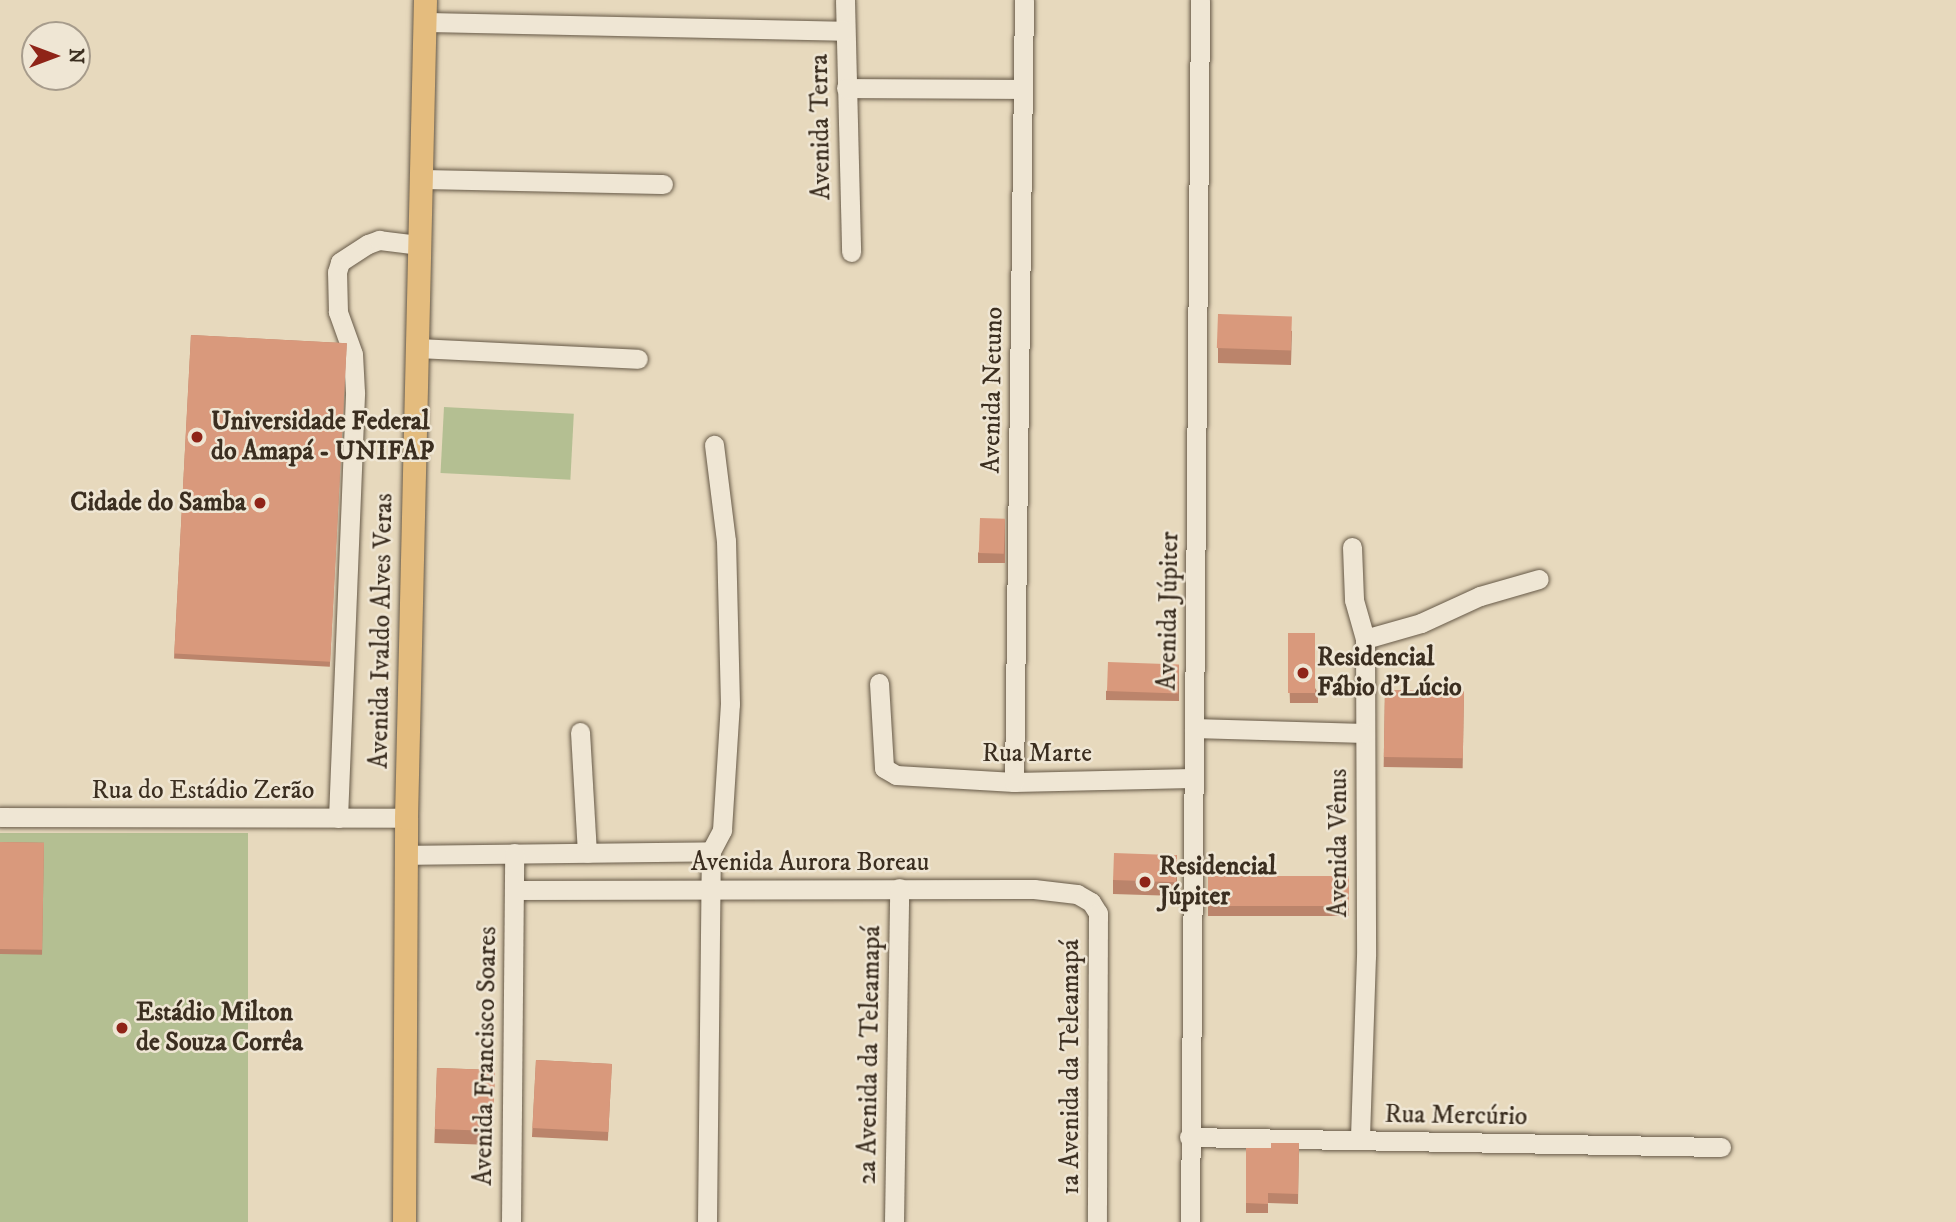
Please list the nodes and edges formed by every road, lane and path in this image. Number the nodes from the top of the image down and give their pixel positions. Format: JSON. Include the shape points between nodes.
{"nodes":[{"id":1,"x":845,"y":0,"type":"edge"},
{"id":2,"x":1024,"y":0,"type":"edge"},
{"id":3,"x":1200,"y":0,"type":"edge"},
{"id":4,"x":425,"y":11,"type":"edge"},
{"id":5,"x":845,"y":31,"type":"junction"},
{"id":6,"x":846,"y":88,"type":"junction"},
{"id":7,"x":1023,"y":89,"type":"junction"},
{"id":8,"x":421,"y":179,"type":"junction"},
{"id":9,"x":663,"y":184,"type":"dead end"},
{"id":10,"x":419,"y":245,"type":"junction"},
{"id":11,"x":851,"y":252,"type":"dead end"},
{"id":12,"x":417,"y":348,"type":"junction"},
{"id":13,"x":638,"y":359,"type":"dead end"},
{"id":14,"x":714,"y":445,"type":"dead end"},
{"id":15,"x":1352,"y":547,"type":"dead end"},
{"id":16,"x":1539,"y":579,"type":"dead end"},
{"id":17,"x":1365,"y":639,"type":"junction"},
{"id":18,"x":878,"y":683,"type":"dead end"},
{"id":19,"x":1194,"y":728,"type":"junction"},
{"id":20,"x":580,"y":732,"type":"dead end"},
{"id":21,"x":1364,"y":733,"type":"junction"},
{"id":22,"x":1192,"y":778,"type":"junction"},
{"id":23,"x":1014,"y":782,"type":"junction"},
{"id":24,"x":0,"y":817,"type":"edge"},
{"id":25,"x":338,"y":818,"type":"junction"},
{"id":26,"x":406,"y":818,"type":"junction"},
{"id":27,"x":711,"y":851,"type":"junction"},
{"id":28,"x":587,"y":852,"type":"junction"},
{"id":29,"x":514,"y":853,"type":"junction"},
{"id":30,"x":405,"y":855,"type":"junction"},
{"id":31,"x":899,"y":888,"type":"junction"},
{"id":32,"x":514,"y":890,"type":"junction"},
{"id":33,"x":711,"y":890,"type":"junction"},
{"id":34,"x":1098,"y":913,"type":"joint"},
{"id":35,"x":1189,"y":1137,"type":"junction"},
{"id":36,"x":1360,"y":1140,"type":"junction"},
{"id":37,"x":1721,"y":1147,"type":"dead end"},
{"id":38,"x":404,"y":1222,"type":"edge"},
{"id":39,"x":511,"y":1222,"type":"edge"},
{"id":40,"x":707,"y":1222,"type":"edge"},
{"id":41,"x":894,"y":1222,"type":"edge"},
{"id":42,"x":1097,"y":1222,"type":"edge"},
{"id":43,"x":1190,"y":1222,"type":"edge"}],
"edges":[{"from":1,"to":5,"type":"street","name":"Avenida Terra"},
{"from":2,"to":7,"type":"street","name":"Avenida Netuno"},
{"from":3,"to":19,"type":"street","name":"Avenida Júpiter"},
{"from":4,"to":5,"type":"street"},
{"from":4,"to":8,"type":"main road","name":"Avenida Ivaldo Alves Veras"},
{"from":5,"to":6,"type":"street","name":"Avenida Terra"},
{"from":6,"to":7,"type":"street"},
{"from":6,"to":11,"type":"street","name":"Avenida Terra"},
{"from":7,"to":23,"type":"street","name":"Avenida Netuno"},
{"from":8,"to":9,"type":"street"},
{"from":8,"to":10,"type":"main road","name":"Avenida Ivaldo Alves Veras"},
{"from":10,"to":12,"type":"main road","name":"Avenida Ivaldo Alves Veras"},
{"from":10,"to":25,"type":"street","via":[[379,240],[340,262],[337,272],[338,312],[353,354],[355,392]]},
{"from":12,"to":13,"type":"street"},
{"from":12,"to":26,"type":"main road","name":"Avenida Ivaldo Alves Veras"},
{"from":14,"to":27,"type":"street","via":[[726,541],[730,704],[722,830]]},
{"from":15,"to":17,"type":"street","name":"Avenida Vênus","via":[[1354,600]]},
{"from":16,"to":17,"type":"street"},
{"from":17,"to":21,"type":"street","name":"Avenida Vênus"},
{"from":18,"to":23,"type":"street","name":"Rua Marte","via":[[884,768],[902,776]]},
{"from":19,"to":21,"type":"street"},
{"from":19,"to":22,"type":"street","name":"Avenida Júpiter"},
{"from":20,"to":28,"type":"street"},
{"from":21,"to":36,"type":"street","name":"Avenida Vênus","via":[[1366,956]]},
{"from":22,"to":23,"type":"street","name":"Rua Marte"},
{"from":22,"to":35,"type":"street","name":"Avenida Júpiter"},
{"from":24,"to":25,"type":"street","name":"Rua do Estádio Zerão"},
{"from":25,"to":26,"type":"street","name":"Rua do Estádio Zerão"},
{"from":26,"to":30,"type":"main road","name":"Avenida Ivaldo Alves Veras"},
{"from":27,"to":28,"type":"street"},
{"from":27,"to":33,"type":"street"},
{"from":28,"to":29,"type":"street"},
{"from":29,"to":30,"type":"street"},
{"from":29,"to":32,"type":"street","name":"Avenida Francisco Soares"},
{"from":30,"to":38,"type":"main road","name":"Avenida Ivaldo Alves Veras"},
{"from":31,"to":33,"type":"street","name":"Avenida Aurora Boreau"},
{"from":31,"to":34,"type":"street","name":"Avenida Aurora Boreau","via":[[1060,890],[1091,902]]},
{"from":31,"to":41,"type":"street","name":"2a Avenida da Teleamapá"},
{"from":32,"to":33,"type":"street","name":"Avenida Aurora Boreau"},
{"from":32,"to":39,"type":"street","name":"Avenida Francisco Soares"},
{"from":33,"to":40,"type":"street"},
{"from":34,"to":42,"type":"street","name":"1a Avenida da Teleamapá"},
{"from":35,"to":36,"type":"street","name":"Rua Mercúrio"},
{"from":35,"to":43,"type":"street","name":"Avenida Júpiter"},
{"from":36,"to":37,"type":"street","name":"Rua Mercúrio"}]}
